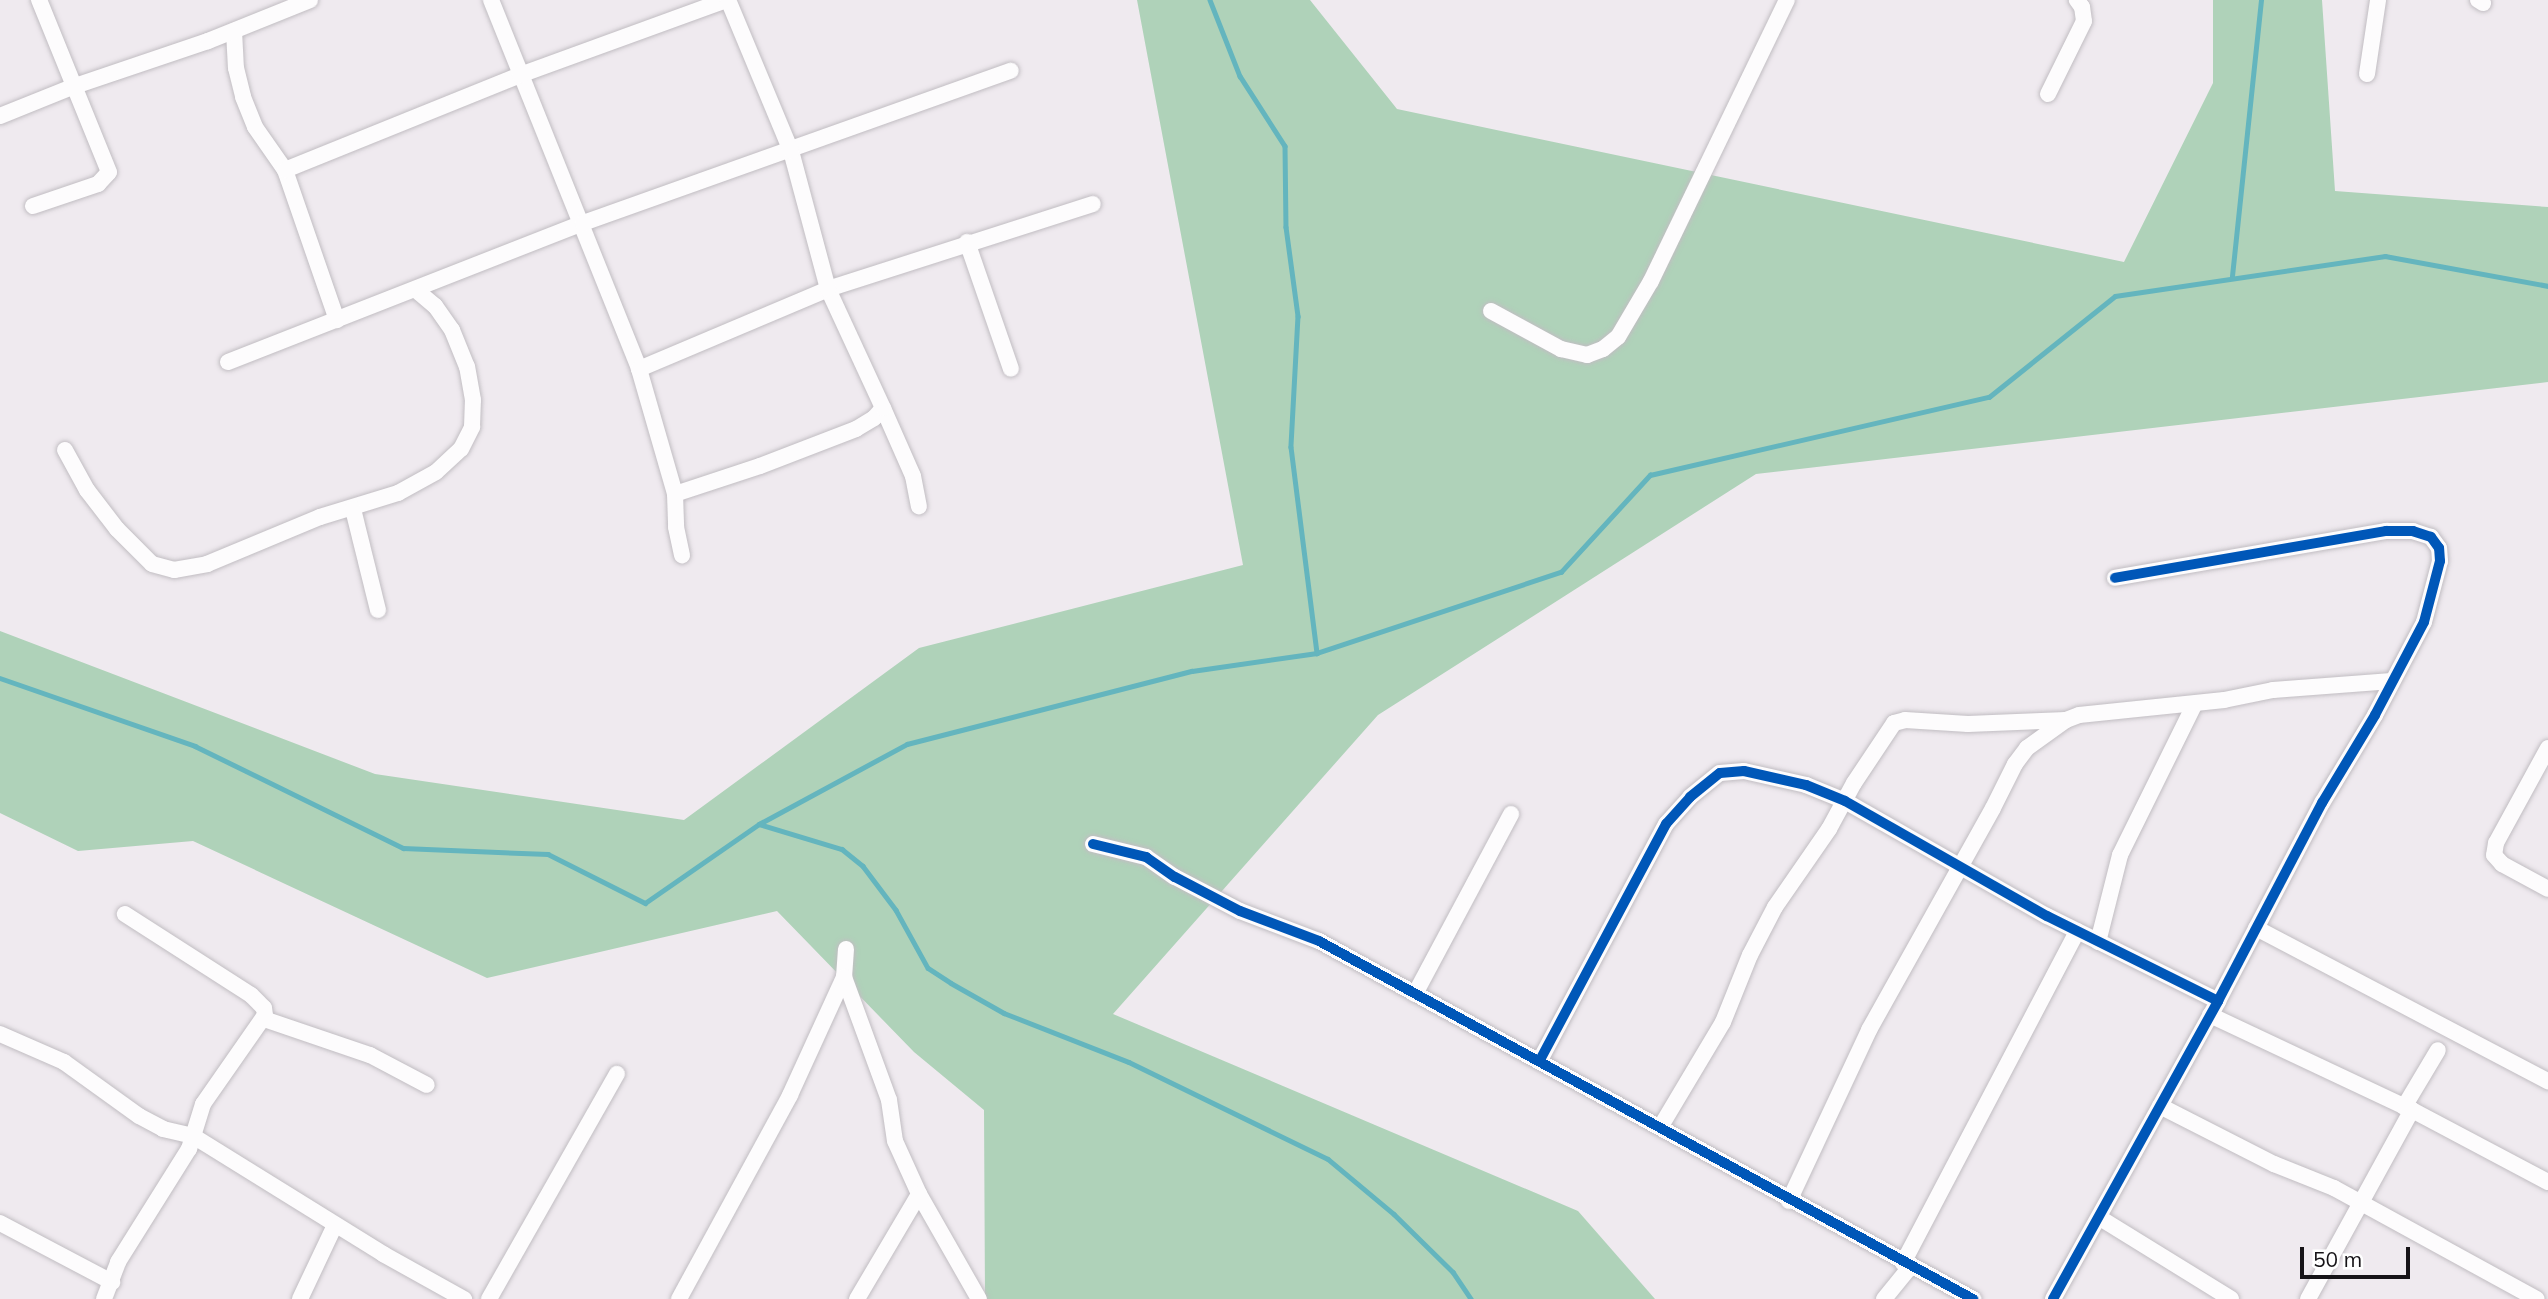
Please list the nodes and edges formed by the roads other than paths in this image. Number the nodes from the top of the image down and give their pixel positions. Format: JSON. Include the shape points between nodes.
{"nodes":[{"id":1,"x":39,"y":0,"type":"edge"},
{"id":2,"x":310,"y":0,"type":"edge"},
{"id":3,"x":491,"y":0,"type":"edge"},
{"id":4,"x":727,"y":0,"type":"edge"},
{"id":5,"x":1787,"y":0,"type":"edge"},
{"id":6,"x":2077,"y":0,"type":"edge"},
{"id":7,"x":2378,"y":0,"type":"edge"},
{"id":8,"x":234,"y":31,"type":"junction"},
{"id":9,"x":1012,"y":71,"type":"dead end"},
{"id":10,"x":2367,"y":74,"type":"dead end"},
{"id":11,"x":520,"y":75,"type":"junction"},
{"id":12,"x":72,"y":87,"type":"junction"},
{"id":13,"x":2048,"y":94,"type":"dead end"},
{"id":14,"x":0,"y":116,"type":"edge"},
{"id":15,"x":791,"y":151,"type":"junction"},
{"id":16,"x":285,"y":170,"type":"junction"},
{"id":17,"x":1093,"y":204,"type":"dead end"},
{"id":18,"x":33,"y":206,"type":"dead end"},
{"id":19,"x":583,"y":223,"type":"junction"},
{"id":20,"x":967,"y":242,"type":"junction"},
{"id":21,"x":828,"y":289,"type":"junction"},
{"id":22,"x":416,"y":290,"type":"junction"},
{"id":23,"x":1491,"y":311,"type":"dead end"},
{"id":24,"x":337,"y":320,"type":"junction"},
{"id":25,"x":228,"y":362,"type":"dead end"},
{"id":26,"x":639,"y":369,"type":"junction"},
{"id":27,"x":1011,"y":369,"type":"dead end"},
{"id":28,"x":883,"y":408,"type":"junction"},
{"id":29,"x":65,"y":450,"type":"dead end"},
{"id":30,"x":675,"y":494,"type":"junction"},
{"id":31,"x":919,"y":506,"type":"dead end"},
{"id":32,"x":353,"y":509,"type":"junction"},
{"id":33,"x":682,"y":555,"type":"dead end"},
{"id":34,"x":2115,"y":578,"type":"dead end"},
{"id":35,"x":378,"y":610,"type":"dead end"},
{"id":36,"x":2392,"y":681,"type":"junction"},
{"id":37,"x":2194,"y":703,"type":"junction"},
{"id":38,"x":2066,"y":720,"type":"junction"},
{"id":39,"x":2548,"y":748,"type":"edge"},
{"id":40,"x":1845,"y":801,"type":"junction"},
{"id":41,"x":1511,"y":814,"type":"dead end"},
{"id":42,"x":1093,"y":844,"type":"dead end"},
{"id":43,"x":1960,"y":869,"type":"junction"},
{"id":44,"x":2548,"y":890,"type":"edge"},
{"id":45,"x":125,"y":914,"type":"dead end"},
{"id":46,"x":2256,"y":928,"type":"junction"},
{"id":47,"x":2077,"y":931,"type":"junction"},
{"id":48,"x":2098,"y":942,"type":"junction"},
{"id":49,"x":846,"y":949,"type":"dead end"},
{"id":50,"x":844,"y":977,"type":"junction"},
{"id":51,"x":1415,"y":994,"type":"junction"},
{"id":52,"x":2214,"y":1008,"type":"junction"},
{"id":53,"x":264,"y":1019,"type":"junction"},
{"id":54,"x":0,"y":1034,"type":"edge"},
{"id":55,"x":2438,"y":1050,"type":"dead end"},
{"id":56,"x":1540,"y":1060,"type":"junction"},
{"id":57,"x":617,"y":1074,"type":"dead end"},
{"id":58,"x":2548,"y":1081,"type":"edge"},
{"id":59,"x":427,"y":1085,"type":"dead end"},
{"id":60,"x":2160,"y":1106,"type":"junction"},
{"id":61,"x":2408,"y":1108,"type":"junction"},
{"id":62,"x":1661,"y":1126,"type":"junction"},
{"id":63,"x":193,"y":1136,"type":"junction"},
{"id":64,"x":2548,"y":1182,"type":"edge"},
{"id":65,"x":919,"y":1194,"type":"junction"},
{"id":66,"x":1789,"y":1201,"type":"junction"},
{"id":67,"x":2361,"y":1203,"type":"junction"},
{"id":68,"x":2100,"y":1218,"type":"junction"},
{"id":69,"x":0,"y":1223,"type":"edge"},
{"id":70,"x":335,"y":1224,"type":"junction"},
{"id":71,"x":1907,"y":1265,"type":"junction"},
{"id":72,"x":112,"y":1282,"type":"junction"},
{"id":73,"x":104,"y":1299,"type":"edge"},
{"id":74,"x":300,"y":1299,"type":"edge"},
{"id":75,"x":464,"y":1299,"type":"edge"},
{"id":76,"x":489,"y":1299,"type":"edge"},
{"id":77,"x":679,"y":1299,"type":"edge"},
{"id":78,"x":857,"y":1299,"type":"edge"},
{"id":79,"x":979,"y":1299,"type":"edge"},
{"id":80,"x":1884,"y":1299,"type":"edge"},
{"id":81,"x":1973,"y":1299,"type":"edge"},
{"id":82,"x":2053,"y":1299,"type":"edge"},
{"id":83,"x":2231,"y":1299,"type":"edge"},
{"id":84,"x":2308,"y":1299,"type":"edge"},
{"id":85,"x":2537,"y":1299,"type":"edge"}],
"edges":[{"from":1,"to":12,"type":"street"},
{"from":2,"to":8,"type":"street"},
{"from":3,"to":11,"type":"street"},
{"from":4,"to":11,"type":"street"},
{"from":4,"to":15,"type":"street"},
{"from":5,"to":23,"type":"street","via":[[1651,281],[1618,337],[1587,355],[1561,349]]},
{"from":6,"to":13,"type":"street","via":[[2084,21]]},
{"from":7,"to":10,"type":"street"},
{"from":8,"to":12,"type":"street"},
{"from":8,"to":16,"type":"street","via":[[243,97],[255,127]]},
{"from":9,"to":15,"type":"street"},
{"from":11,"to":16,"type":"street"},
{"from":11,"to":19,"type":"street"},
{"from":12,"to":14,"type":"street"},
{"from":12,"to":18,"type":"street","via":[[109,172],[98,184]]},
{"from":15,"to":19,"type":"street"},
{"from":15,"to":21,"type":"street"},
{"from":16,"to":24,"type":"street"},
{"from":17,"to":20,"type":"street"},
{"from":19,"to":22,"type":"street"},
{"from":19,"to":26,"type":"street"},
{"from":20,"to":21,"type":"street"},
{"from":20,"to":27,"type":"street"},
{"from":21,"to":26,"type":"street"},
{"from":21,"to":28,"type":"street"},
{"from":22,"to":24,"type":"street"},
{"from":22,"to":32,"type":"street","via":[[453,331],[467,367],[472,426],[461,449],[436,472],[398,493]]},
{"from":24,"to":25,"type":"street"},
{"from":26,"to":30,"type":"street"},
{"from":28,"to":30,"type":"street","via":[[856,429]]},
{"from":28,"to":31,"type":"street","via":[[913,476]]},
{"from":29,"to":32,"type":"street","via":[[87,490],[117,529],[152,564],[174,570],[207,564],[310,521]]},
{"from":30,"to":33,"type":"street"},
{"from":32,"to":35,"type":"street"},
{"from":34,"to":36,"type":"street","via":[[2386,531],[2413,531],[2431,537],[2439,548],[2440,561],[2433,592],[2424,622]]},
{"from":36,"to":37,"type":"street","via":[[2273,690]]},
{"from":36,"to":46,"type":"street"},
{"from":37,"to":38,"type":"street"},
{"from":37,"to":48,"type":"street","via":[[2120,855]]},
{"from":38,"to":40,"type":"street","via":[[1894,723]]},
{"from":38,"to":43,"type":"street","via":[[2027,748],[2015,764]]},
{"from":39,"to":44,"type":"street","via":[[2496,843],[2494,855],[2501,864]]},
{"from":40,"to":43,"type":"street"},
{"from":40,"to":56,"type":"street","via":[[1806,785],[1744,771],[1720,774],[1690,797],[1666,824]]},
{"from":40,"to":62,"type":"street","via":[[1775,907],[1723,1022]]},
{"from":41,"to":51,"type":"street"},
{"from":42,"to":51,"type":"street","via":[[1146,857],[1240,911],[1319,941]]},
{"from":43,"to":47,"type":"street"},
{"from":43,"to":66,"type":"street","via":[[1868,1030]]},
{"from":45,"to":53,"type":"street","via":[[251,995],[264,1008]]},
{"from":46,"to":52,"type":"street"},
{"from":46,"to":58,"type":"street"},
{"from":47,"to":48,"type":"street"},
{"from":47,"to":71,"type":"street"},
{"from":48,"to":52,"type":"street"},
{"from":49,"to":50,"type":"street"},
{"from":50,"to":65,"type":"street","via":[[889,1100],[895,1141]]},
{"from":50,"to":77,"type":"street","via":[[790,1096]]},
{"from":51,"to":56,"type":"street"},
{"from":52,"to":60,"type":"street"},
{"from":52,"to":61,"type":"street"},
{"from":53,"to":59,"type":"street","via":[[370,1055]]},
{"from":53,"to":63,"type":"street","via":[[209,1093]]},
{"from":54,"to":63,"type":"street","via":[[64,1062],[163,1129]]},
{"from":55,"to":61,"type":"street"},
{"from":56,"to":62,"type":"street"},
{"from":57,"to":76,"type":"street"},
{"from":60,"to":67,"type":"street"},
{"from":60,"to":68,"type":"street"},
{"from":61,"to":64,"type":"street"},
{"from":61,"to":67,"type":"street"},
{"from":62,"to":66,"type":"street"},
{"from":63,"to":70,"type":"street"},
{"from":63,"to":72,"type":"street","via":[[118,1262]]},
{"from":65,"to":78,"type":"street"},
{"from":65,"to":79,"type":"street"},
{"from":66,"to":71,"type":"street"},
{"from":67,"to":84,"type":"street"},
{"from":67,"to":85,"type":"street"},
{"from":68,"to":82,"type":"street"},
{"from":68,"to":83,"type":"street"},
{"from":69,"to":72,"type":"street"},
{"from":70,"to":74,"type":"street"},
{"from":70,"to":75,"type":"street"},
{"from":71,"to":80,"type":"street"},
{"from":71,"to":81,"type":"street"},
{"from":72,"to":73,"type":"street"}]}
